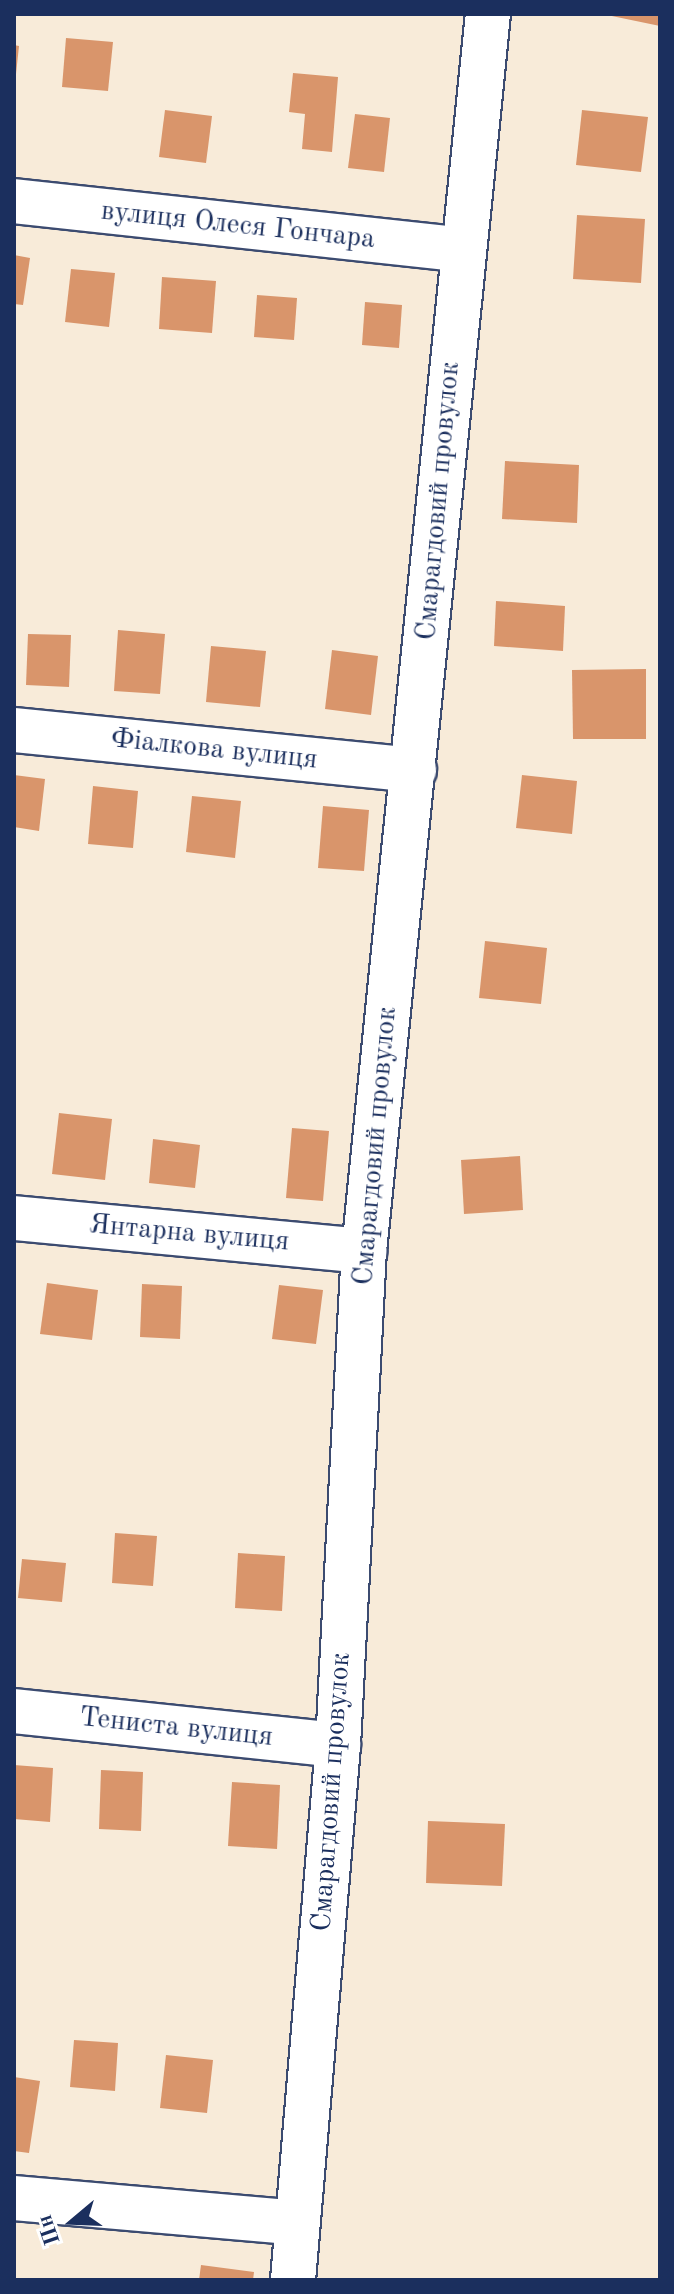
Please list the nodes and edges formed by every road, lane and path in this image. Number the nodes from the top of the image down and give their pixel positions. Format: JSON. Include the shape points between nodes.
{"nodes":[{"id":1,"x":488,"y":14,"type":"edge"},
{"id":2,"x":14,"y":201,"type":"edge"},
{"id":3,"x":463,"y":250,"type":"junction"},
{"id":4,"x":14,"y":730,"type":"edge"},
{"id":5,"x":414,"y":770,"type":"junction"},
{"id":6,"x":14,"y":1218,"type":"edge"},
{"id":7,"x":364,"y":1251,"type":"junction"},
{"id":8,"x":14,"y":1711,"type":"edge"},
{"id":9,"x":338,"y":1745,"type":"junction"},
{"id":10,"x":14,"y":2198,"type":"edge"},
{"id":11,"x":297,"y":2223,"type":"junction"},
{"id":12,"x":293,"y":2280,"type":"edge"}],
"edges":[{"from":1,"to":3,"type":"street","name":"Смарагдовий провулок"},
{"from":2,"to":3,"type":"street","name":"вулиця Олеся Гончара"},
{"from":3,"to":5,"type":"street","name":"Смарагдовий провулок"},
{"from":4,"to":5,"type":"street","name":"Фіалкова вулиця"},
{"from":5,"to":7,"type":"street","name":"Смарагдовий провулок"},
{"from":6,"to":7,"type":"street","name":"Янтарна вулиця"},
{"from":7,"to":9,"type":"street","name":"Смарагдовий провулок"},
{"from":8,"to":9,"type":"street","name":"Тениста вулиця"},
{"from":9,"to":11,"type":"street","name":"Смарагдовий провулок"},
{"from":10,"to":11,"type":"street"},
{"from":11,"to":12,"type":"street","name":"Смарагдовий провулок"}]}
